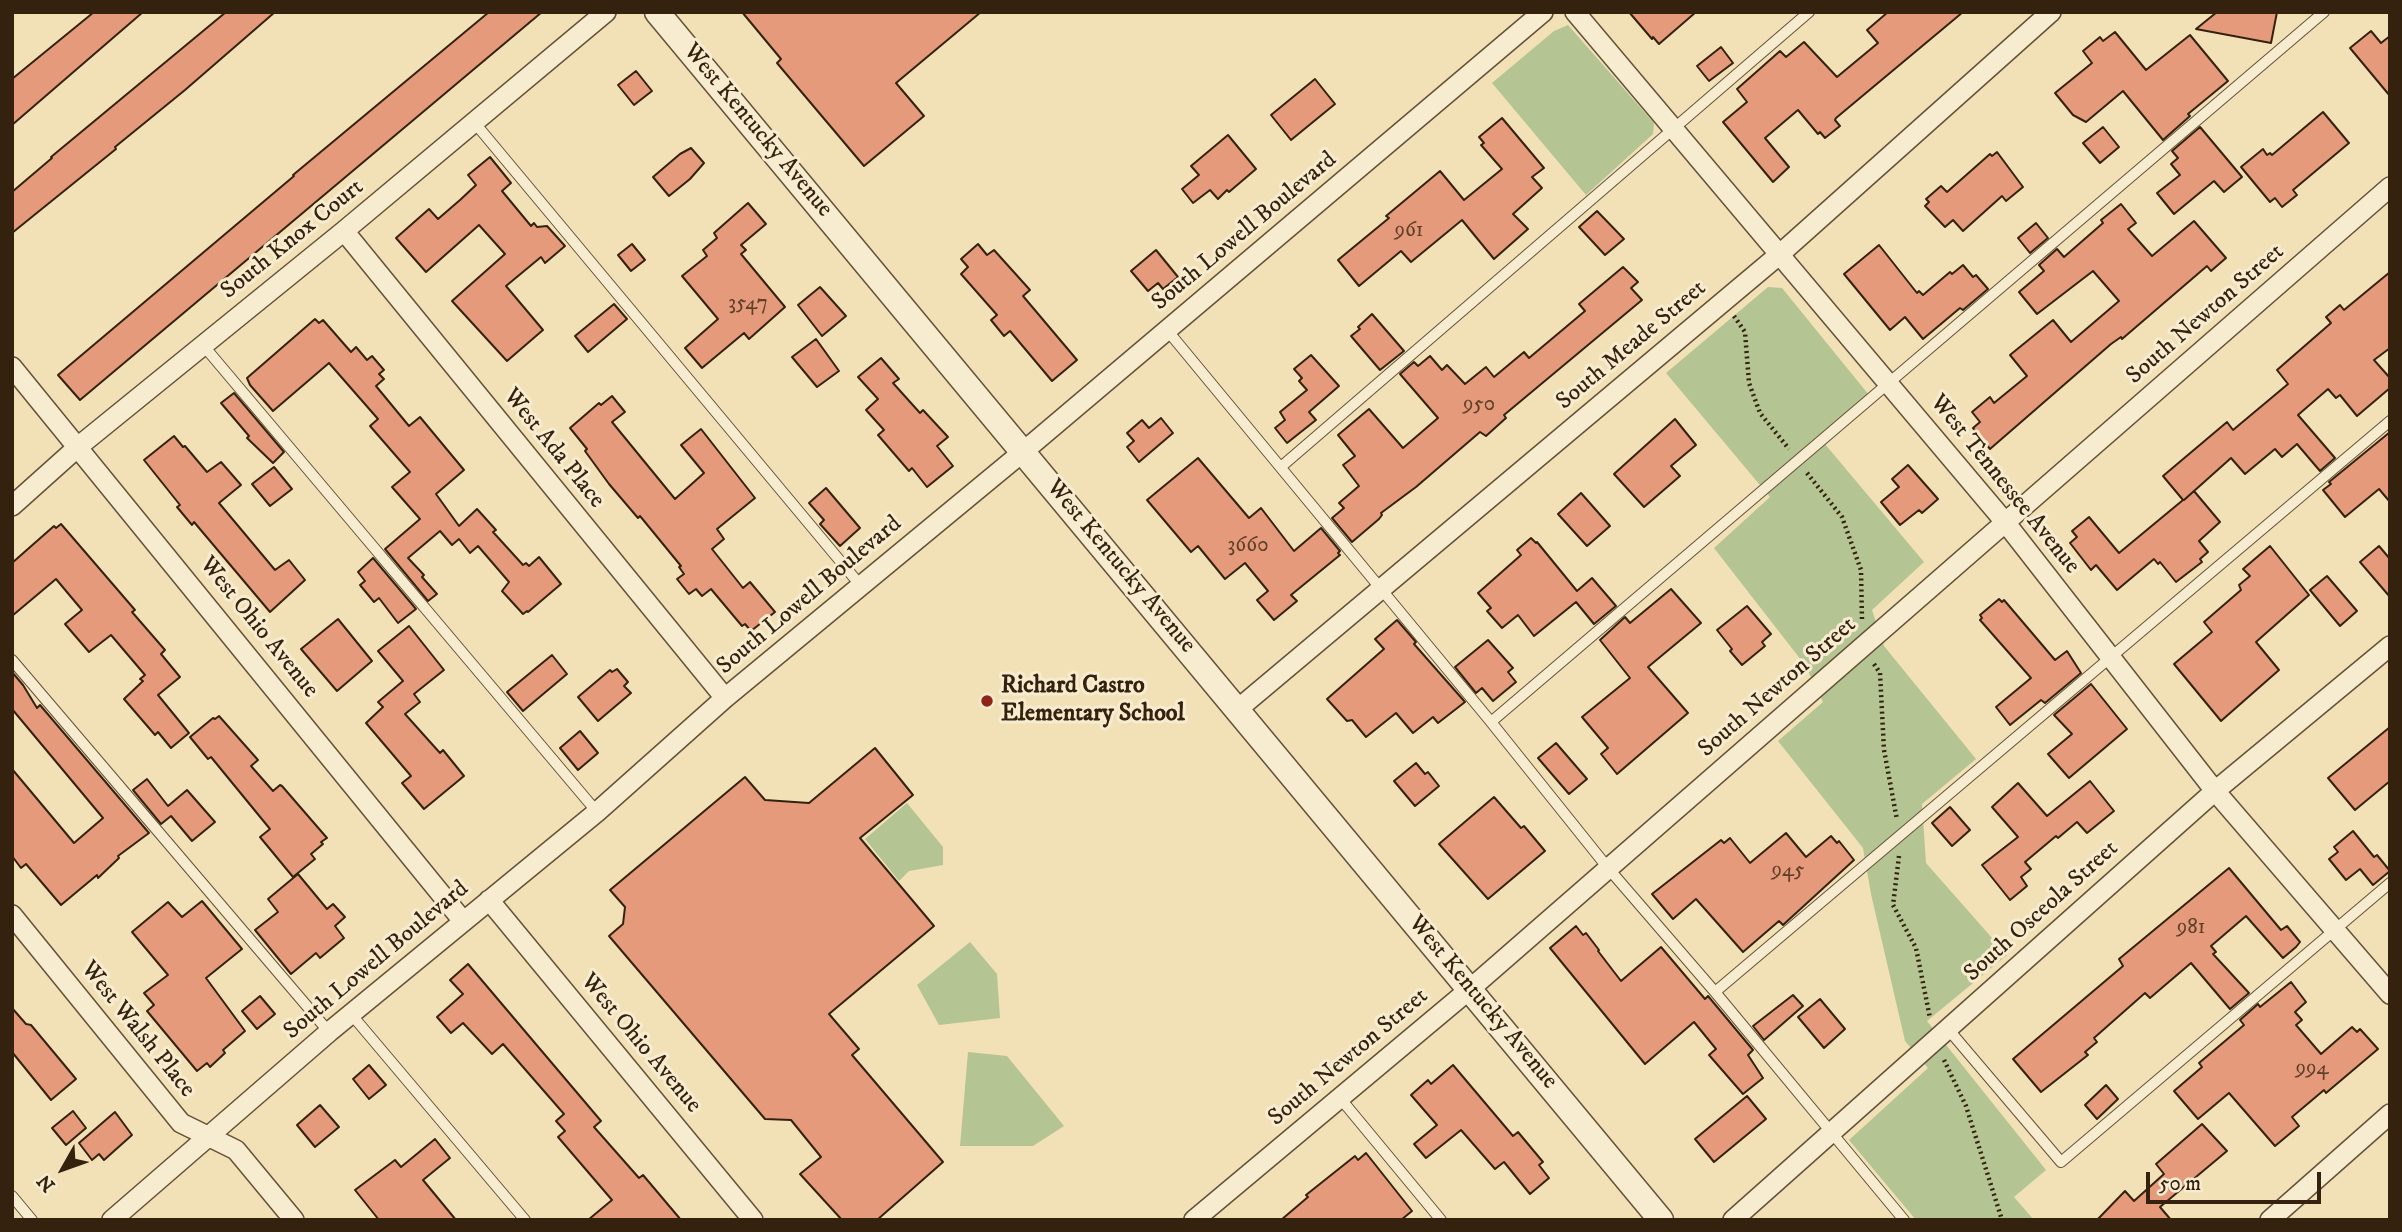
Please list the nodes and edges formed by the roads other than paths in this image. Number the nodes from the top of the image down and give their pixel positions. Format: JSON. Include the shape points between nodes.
{"nodes":[{"id":1,"x":606,"y":12,"type":"edge"},
{"id":2,"x":657,"y":12,"type":"edge"},
{"id":3,"x":1542,"y":12,"type":"edge"},
{"id":4,"x":1575,"y":12,"type":"edge"},
{"id":5,"x":1809,"y":12,"type":"edge"},
{"id":6,"x":2051,"y":12,"type":"edge"},
{"id":7,"x":2324,"y":12,"type":"edge"},
{"id":8,"x":474,"y":122,"type":"junction"},
{"id":9,"x":1673,"y":128,"type":"junction"},
{"id":10,"x":2390,"y":187,"type":"edge"},
{"id":11,"x":344,"y":231,"type":"junction"},
{"id":12,"x":1780,"y":254,"type":"junction"},
{"id":13,"x":1167,"y":330,"type":"junction"},
{"id":14,"x":203,"y":345,"type":"junction"},
{"id":15,"x":12,"y":367,"type":"edge"},
{"id":16,"x":1888,"y":384,"type":"junction"},
{"id":17,"x":2390,"y":421,"type":"edge"},
{"id":18,"x":79,"y":446,"type":"junction"},
{"id":19,"x":1024,"y":451,"type":"junction"},
{"id":20,"x":1282,"y":466,"type":"junction"},
{"id":21,"x":12,"y":506,"type":"edge"},
{"id":22,"x":2006,"y":522,"type":"junction"},
{"id":23,"x":862,"y":586,"type":"junction"},
{"id":24,"x":1381,"y":588,"type":"junction"},
{"id":25,"x":2390,"y":646,"type":"edge"},
{"id":26,"x":2110,"y":657,"type":"junction"},
{"id":27,"x":12,"y":660,"type":"edge"},
{"id":28,"x":725,"y":698,"type":"junction"},
{"id":29,"x":1238,"y":709,"type":"junction"},
{"id":30,"x":1491,"y":722,"type":"junction"},
{"id":31,"x":2215,"y":791,"type":"junction"},
{"id":32,"x":597,"y":812,"type":"junction"},
{"id":33,"x":1608,"y":868,"type":"junction"},
{"id":34,"x":2390,"y":883,"type":"edge"},
{"id":35,"x":489,"y":900,"type":"junction"},
{"id":36,"x":12,"y":915,"type":"edge"},
{"id":37,"x":463,"y":921,"type":"junction"},
{"id":38,"x":2334,"y":930,"type":"junction"},
{"id":39,"x":1470,"y":989,"type":"junction"},
{"id":40,"x":1715,"y":992,"type":"junction"},
{"id":41,"x":2390,"y":994,"type":"edge"},
{"id":42,"x":351,"y":1014,"type":"junction"},
{"id":43,"x":329,"y":1032,"type":"junction"},
{"id":44,"x":1942,"y":1034,"type":"junction"},
{"id":45,"x":1339,"y":1098,"type":"junction"},
{"id":46,"x":2390,"y":1114,"type":"edge"},
{"id":47,"x":1831,"y":1133,"type":"junction"},
{"id":48,"x":206,"y":1137,"type":"junction"},
{"id":49,"x":12,"y":1196,"type":"edge"},
{"id":50,"x":32,"y":1220,"type":"edge"},
{"id":51,"x":112,"y":1220,"type":"edge"},
{"id":52,"x":294,"y":1220,"type":"edge"},
{"id":53,"x":525,"y":1220,"type":"edge"},
{"id":54,"x":753,"y":1220,"type":"edge"},
{"id":55,"x":1194,"y":1220,"type":"edge"},
{"id":56,"x":1441,"y":1220,"type":"edge"},
{"id":57,"x":1661,"y":1220,"type":"edge"},
{"id":58,"x":1733,"y":1220,"type":"edge"},
{"id":59,"x":1904,"y":1220,"type":"edge"},
{"id":60,"x":2270,"y":1220,"type":"edge"}],
"edges":[{"from":1,"to":8,"type":"street","name":"South Knox Court"},
{"from":2,"to":19,"type":"street","name":"West Kentucky Avenue"},
{"from":3,"to":13,"type":"street","name":"South Lowell Boulevard"},
{"from":4,"to":9,"type":"street","name":"West Tennessee Avenue"},
{"from":5,"to":9,"type":"lane"},
{"from":6,"to":12,"type":"street","name":"South Meade Street"},
{"from":7,"to":16,"type":"lane"},
{"from":8,"to":11,"type":"street","name":"South Knox Court"},
{"from":8,"to":23,"type":"lane"},
{"from":9,"to":12,"type":"street","name":"West Tennessee Avenue"},
{"from":9,"to":20,"type":"lane"},
{"from":10,"to":22,"type":"street","name":"South Newton Street"},
{"from":11,"to":14,"type":"street","name":"South Knox Court"},
{"from":11,"to":28,"type":"street","name":"West Ada Place"},
{"from":12,"to":16,"type":"street","name":"West Tennessee Avenue"},
{"from":12,"to":24,"type":"street","name":"South Meade Street"},
{"from":13,"to":19,"type":"street","name":"South Lowell Boulevard"},
{"from":13,"to":20,"type":"lane"},
{"from":14,"to":18,"type":"street","name":"South Knox Court"},
{"from":14,"to":32,"type":"lane"},
{"from":15,"to":18,"type":"street","name":"West Ohio Avenue"},
{"from":16,"to":22,"type":"street","name":"West Tennessee Avenue"},
{"from":16,"to":30,"type":"lane"},
{"from":17,"to":26,"type":"lane"},
{"from":18,"to":21,"type":"street","name":"South Knox Court"},
{"from":18,"to":37,"type":"street","name":"West Ohio Avenue"},
{"from":19,"to":23,"type":"street","name":"South Lowell Boulevard"},
{"from":19,"to":29,"type":"street","name":"West Kentucky Avenue"},
{"from":20,"to":24,"type":"lane"},
{"from":22,"to":26,"type":"street","name":"West Tennessee Avenue"},
{"from":22,"to":33,"type":"street","name":"South Newton Street"},
{"from":23,"to":28,"type":"street","name":"South Lowell Boulevard"},
{"from":24,"to":29,"type":"street","name":"South Meade Street"},
{"from":24,"to":30,"type":"lane"},
{"from":25,"to":31,"type":"street","name":"South Osceola Street"},
{"from":26,"to":31,"type":"street","name":"West Tennessee Avenue"},
{"from":26,"to":40,"type":"lane"},
{"from":27,"to":43,"type":"lane"},
{"from":28,"to":32,"type":"street","name":"South Lowell Boulevard"},
{"from":29,"to":39,"type":"street","name":"West Kentucky Avenue"},
{"from":30,"to":33,"type":"lane"},
{"from":31,"to":38,"type":"street","name":"West Tennessee Avenue"},
{"from":31,"to":44,"type":"street","name":"South Osceola Street"},
{"from":32,"to":35,"type":"street","name":"South Lowell Boulevard"},
{"from":33,"to":39,"type":"street","name":"South Newton Street"},
{"from":33,"to":40,"type":"lane"},
{"from":34,"to":38,"type":"lane"},
{"from":35,"to":37,"type":"street","name":"South Lowell Boulevard"},
{"from":35,"to":54,"type":"street","name":"West Ohio Avenue"},
{"from":36,"to":48,"type":"street","name":"West Walsh Place","via":[[181,1123]]},
{"from":37,"to":42,"type":"street","name":"South Lowell Boulevard"},
{"from":38,"to":41,"type":"street","name":"West Tennessee Avenue"},
{"from":38,"to":44,"type":"lane","via":[[2061,1162]]},
{"from":39,"to":45,"type":"street","name":"South Newton Street"},
{"from":39,"to":57,"type":"street","name":"West Kentucky Avenue"},
{"from":40,"to":47,"type":"lane"},
{"from":42,"to":43,"type":"street","name":"South Lowell Boulevard"},
{"from":42,"to":53,"type":"lane"},
{"from":43,"to":48,"type":"street","name":"South Lowell Boulevard"},
{"from":44,"to":47,"type":"street","name":"South Osceola Street"},
{"from":45,"to":55,"type":"street","name":"South Newton Street"},
{"from":45,"to":56,"type":"lane"},
{"from":46,"to":60,"type":"street"},
{"from":47,"to":58,"type":"street","name":"South Osceola Street"},
{"from":47,"to":59,"type":"lane"},
{"from":48,"to":51,"type":"street","name":"South Lowell Boulevard"},
{"from":48,"to":52,"type":"street","name":"West Walsh Place","via":[[236,1150]]},
{"from":49,"to":50,"type":"lane"}]}
